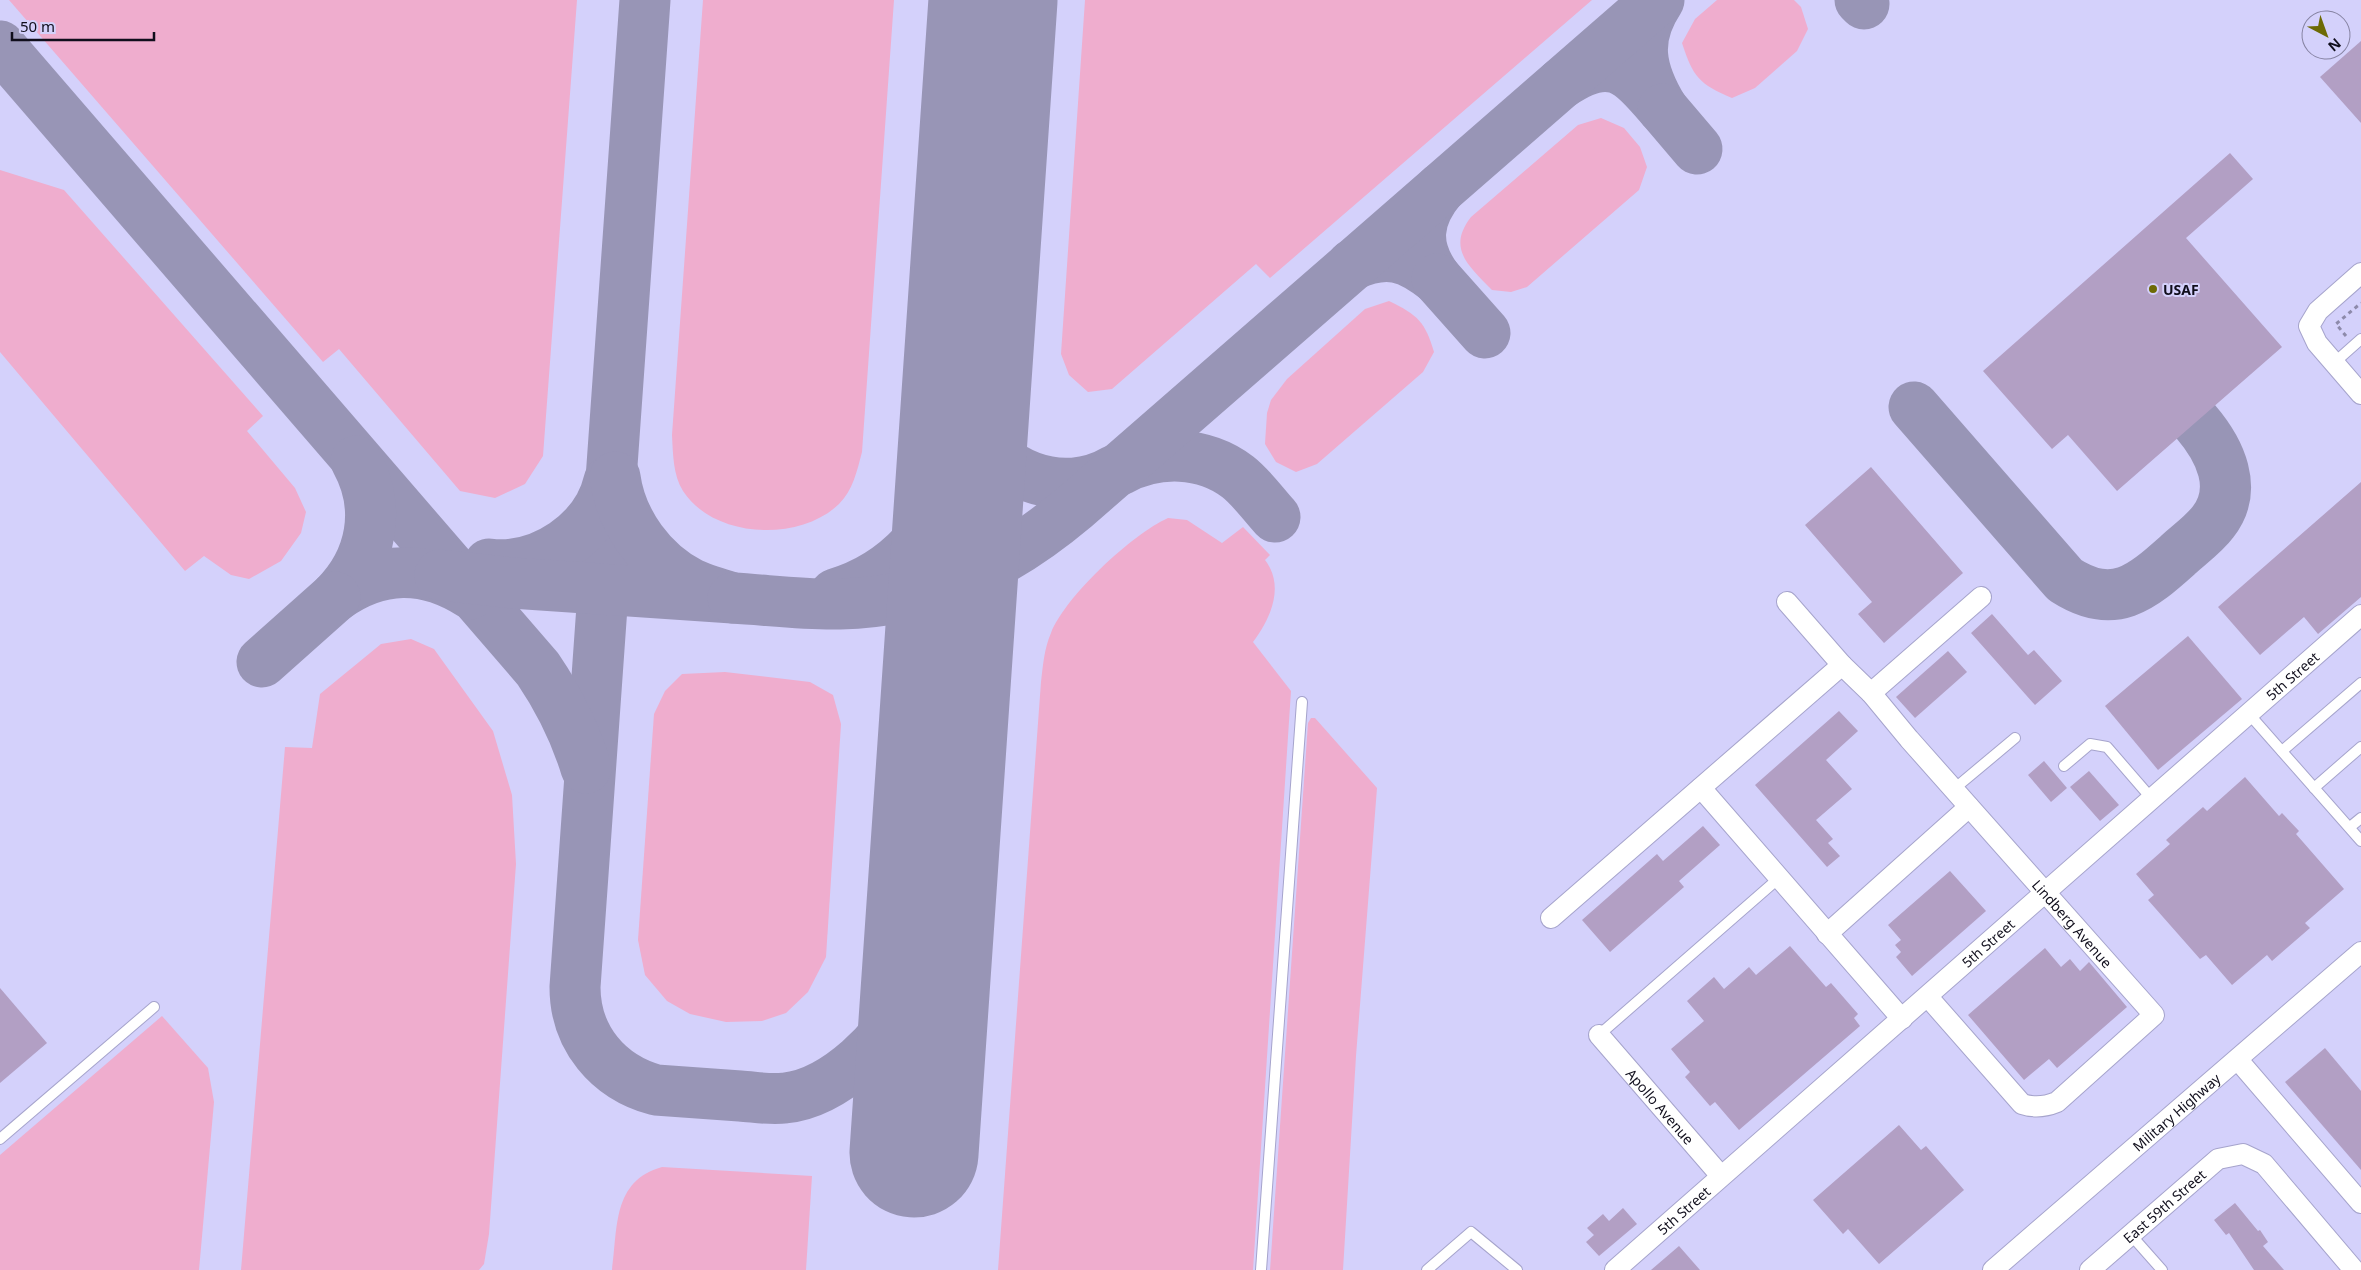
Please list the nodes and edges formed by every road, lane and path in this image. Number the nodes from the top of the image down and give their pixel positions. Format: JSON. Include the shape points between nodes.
{"nodes":[{"id":1,"x":2361,"y":273,"type":"edge"},
{"id":2,"x":2361,"y":302,"type":"edge"},
{"id":3,"x":2357,"y":342,"type":"edge"},
{"id":4,"x":2334,"y":363,"type":"junction"},
{"id":5,"x":2361,"y":394,"type":"edge"},
{"id":6,"x":1981,"y":597,"type":"dead end"},
{"id":7,"x":1787,"y":602,"type":"dead end"},
{"id":8,"x":2361,"y":615,"type":"edge"},
{"id":9,"x":1842,"y":665,"type":"junction"},
{"id":10,"x":2361,"y":683,"type":"edge"},
{"id":11,"x":1871,"y":693,"type":"junction"},
{"id":12,"x":1302,"y":702,"type":"dead end"},
{"id":13,"x":2249,"y":714,"type":"junction"},
{"id":14,"x":2015,"y":738,"type":"dead end"},
{"id":15,"x":2361,"y":747,"type":"edge"},
{"id":16,"x":2282,"y":751,"type":"junction"},
{"id":17,"x":2064,"y":766,"type":"dead end"},
{"id":18,"x":1701,"y":788,"type":"junction"},
{"id":19,"x":2314,"y":788,"type":"junction"},
{"id":20,"x":1954,"y":789,"type":"junction"},
{"id":21,"x":2152,"y":799,"type":"junction"},
{"id":22,"x":1969,"y":807,"type":"junction"},
{"id":23,"x":2361,"y":818,"type":"edge"},
{"id":24,"x":2350,"y":827,"type":"junction"},
{"id":25,"x":2361,"y":841,"type":"edge"},
{"id":26,"x":1779,"y":878,"type":"junction"},
{"id":27,"x":2045,"y":894,"type":"junction"},
{"id":28,"x":1551,"y":918,"type":"dead end"},
{"id":29,"x":1827,"y":934,"type":"junction"},
{"id":30,"x":2361,"y":952,"type":"edge"},
{"id":31,"x":1928,"y":997,"type":"junction"},
{"id":32,"x":154,"y":1007,"type":"dead end"},
{"id":33,"x":1902,"y":1019,"type":"junction"},
{"id":34,"x":1599,"y":1035,"type":"joint"},
{"id":35,"x":2238,"y":1060,"type":"junction"},
{"id":36,"x":0,"y":1139,"type":"edge"},
{"id":37,"x":1721,"y":1176,"type":"junction"},
{"id":38,"x":2361,"y":1203,"type":"edge"},
{"id":39,"x":2131,"y":1234,"type":"junction"},
{"id":40,"x":1261,"y":1270,"type":"edge"},
{"id":41,"x":1427,"y":1270,"type":"edge"},
{"id":42,"x":1517,"y":1270,"type":"edge"},
{"id":43,"x":1615,"y":1270,"type":"edge"},
{"id":44,"x":1993,"y":1270,"type":"edge"},
{"id":45,"x":2090,"y":1270,"type":"edge"},
{"id":46,"x":2162,"y":1270,"type":"edge"},
{"id":47,"x":2354,"y":1270,"type":"edge"}],
"edges":[{"from":1,"to":4,"type":"street","via":[[2318,311],[2309,326],[2317,343]]},
{"from":2,"to":3,"type":"path","via":[[2336,324]]},
{"from":3,"to":4,"type":"lane"},
{"from":4,"to":5,"type":"street"},
{"from":6,"to":11,"type":"street"},
{"from":7,"to":9,"type":"street","name":"Lindberg Avenue"},
{"from":8,"to":13,"type":"street","name":"5th Street"},
{"from":9,"to":11,"type":"street","name":"Lindberg Avenue"},
{"from":9,"to":18,"type":"street"},
{"from":10,"to":16,"type":"lane"},
{"from":11,"to":20,"type":"street","name":"Lindberg Avenue"},
{"from":12,"to":40,"type":"lane"},
{"from":13,"to":16,"type":"lane"},
{"from":13,"to":21,"type":"street","name":"5th Street"},
{"from":14,"to":20,"type":"lane"},
{"from":15,"to":19,"type":"lane"},
{"from":16,"to":19,"type":"lane"},
{"from":17,"to":21,"type":"lane","via":[[2090,744],[2107,747]]},
{"from":18,"to":26,"type":"street"},
{"from":18,"to":28,"type":"street"},
{"from":19,"to":24,"type":"lane"},
{"from":20,"to":22,"type":"street","name":"Lindberg Avenue"},
{"from":21,"to":27,"type":"street","name":"5th Street"},
{"from":22,"to":27,"type":"street","name":"Lindberg Avenue"},
{"from":22,"to":29,"type":"street"},
{"from":23,"to":24,"type":"lane"},
{"from":24,"to":25,"type":"lane"},
{"from":26,"to":29,"type":"street"},
{"from":26,"to":34,"type":"lane"},
{"from":27,"to":31,"type":"street","name":"5th Street"},
{"from":27,"to":31,"type":"street","name":"Lindberg Avenue","via":[[2154,1015],[2057,1102],[2047,1106],[2022,1104]]},
{"from":29,"to":33,"type":"street"},
{"from":30,"to":35,"type":"street","name":"Military Highway"},
{"from":31,"to":33,"type":"street","name":"5th Street"},
{"from":32,"to":36,"type":"lane"},
{"from":33,"to":37,"type":"street","name":"5th Street"},
{"from":34,"to":37,"type":"street","name":"Apollo Avenue"},
{"from":35,"to":38,"type":"street"},
{"from":35,"to":44,"type":"street","name":"Military Highway"},
{"from":37,"to":43,"type":"street","name":"5th Street"},
{"from":39,"to":45,"type":"street","name":"East 59th Street"},
{"from":39,"to":46,"type":"lane"},
{"from":39,"to":47,"type":"street","name":"East 59th Street","via":[[2218,1158],[2243,1154],[2264,1164]]},
{"from":41,"to":42,"type":"lane","via":[[1471,1232]]}]}
